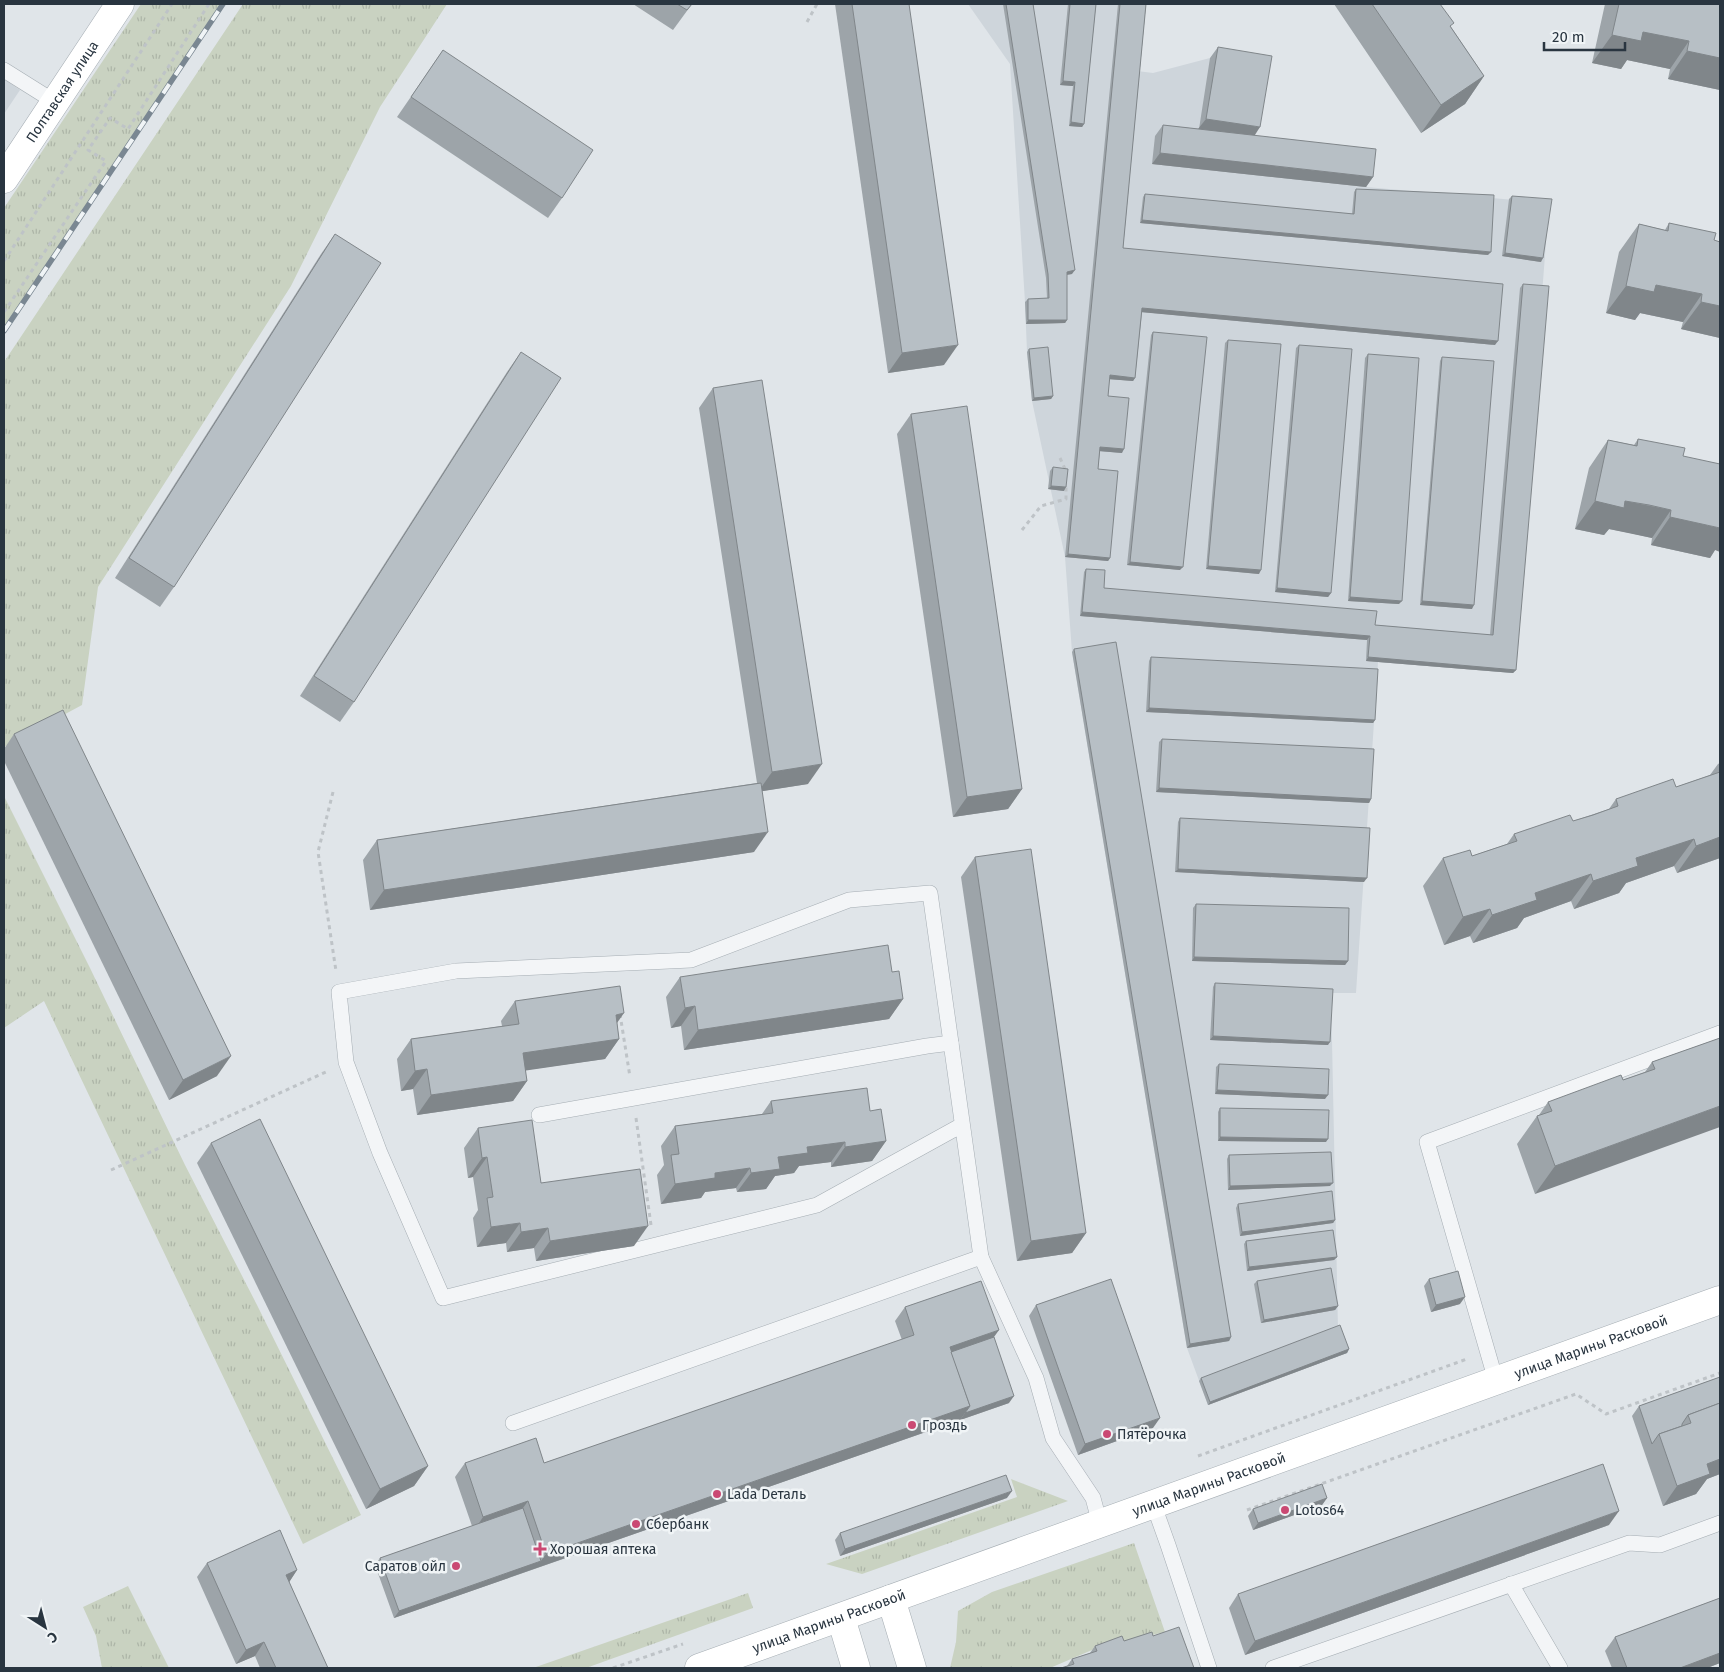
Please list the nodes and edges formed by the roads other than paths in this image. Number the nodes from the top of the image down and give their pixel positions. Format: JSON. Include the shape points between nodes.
{"nodes":[{"id":1,"x":120,"y":4,"type":"edge"},
{"id":2,"x":4,"y":70,"type":"edge"},
{"id":3,"x":55,"y":102,"type":"junction"},
{"id":4,"x":4,"y":179,"type":"edge"},
{"id":5,"x":1720,"y":1033,"type":"edge"},
{"id":6,"x":951,"y":1043,"type":"junction"},
{"id":7,"x":539,"y":1115,"type":"dead end"},
{"id":8,"x":962,"y":1125,"type":"junction"},
{"id":9,"x":981,"y":1256,"type":"junction"},
{"id":10,"x":1720,"y":1300,"type":"edge"},
{"id":11,"x":1496,"y":1381,"type":"junction"},
{"id":12,"x":513,"y":1423,"type":"dead end"},
{"id":13,"x":1154,"y":1504,"type":"junction"},
{"id":14,"x":1720,"y":1523,"type":"edge"},
{"id":15,"x":1100,"y":1524,"type":"junction"},
{"id":16,"x":1511,"y":1584,"type":"junction"},
{"id":17,"x":892,"y":1599,"type":"junction"},
{"id":18,"x":841,"y":1618,"type":"junction"},
{"id":19,"x":699,"y":1668,"type":"edge"},
{"id":20,"x":856,"y":1668,"type":"edge"},
{"id":21,"x":912,"y":1668,"type":"edge"},
{"id":22,"x":1209,"y":1668,"type":"edge"},
{"id":23,"x":1273,"y":1668,"type":"edge"},
{"id":24,"x":1560,"y":1668,"type":"edge"}],
"edges":[{"from":1,"to":3,"type":"main road","name":"Полтавская улица"},
{"from":2,"to":3,"type":"lane"},
{"from":3,"to":4,"type":"main road","name":"Полтавская улица"},
{"from":5,"to":11,"type":"lane","via":[[1427,1142]]},
{"from":6,"to":7,"type":"lane"},
{"from":6,"to":8,"type":"lane"},
{"from":6,"to":8,"type":"lane","via":[[930,893],[849,900],[691,960],[456,971],[339,992],[346,1062],[380,1153],[443,1298],[817,1205]]},
{"from":8,"to":9,"type":"lane"},
{"from":9,"to":12,"type":"lane"},
{"from":9,"to":15,"type":"lane","via":[[1036,1378],[1053,1438],[1093,1498]]},
{"from":10,"to":11,"type":"main road","name":"улица Марины Расковой"},
{"from":11,"to":13,"type":"main road","name":"улица Марины Расковой"},
{"from":13,"to":15,"type":"main road","name":"улица Марины Расковой"},
{"from":13,"to":22,"type":"lane"},
{"from":14,"to":16,"type":"lane","via":[[1660,1545],[1629,1543]]},
{"from":15,"to":17,"type":"main road","name":"улица Марины Расковой"},
{"from":16,"to":23,"type":"lane"},
{"from":16,"to":24,"type":"lane"},
{"from":17,"to":18,"type":"main road","name":"улица Марины Расковой"},
{"from":17,"to":21,"type":"main road"},
{"from":18,"to":19,"type":"main road","name":"улица Марины Расковой"},
{"from":18,"to":20,"type":"main road"}]}
